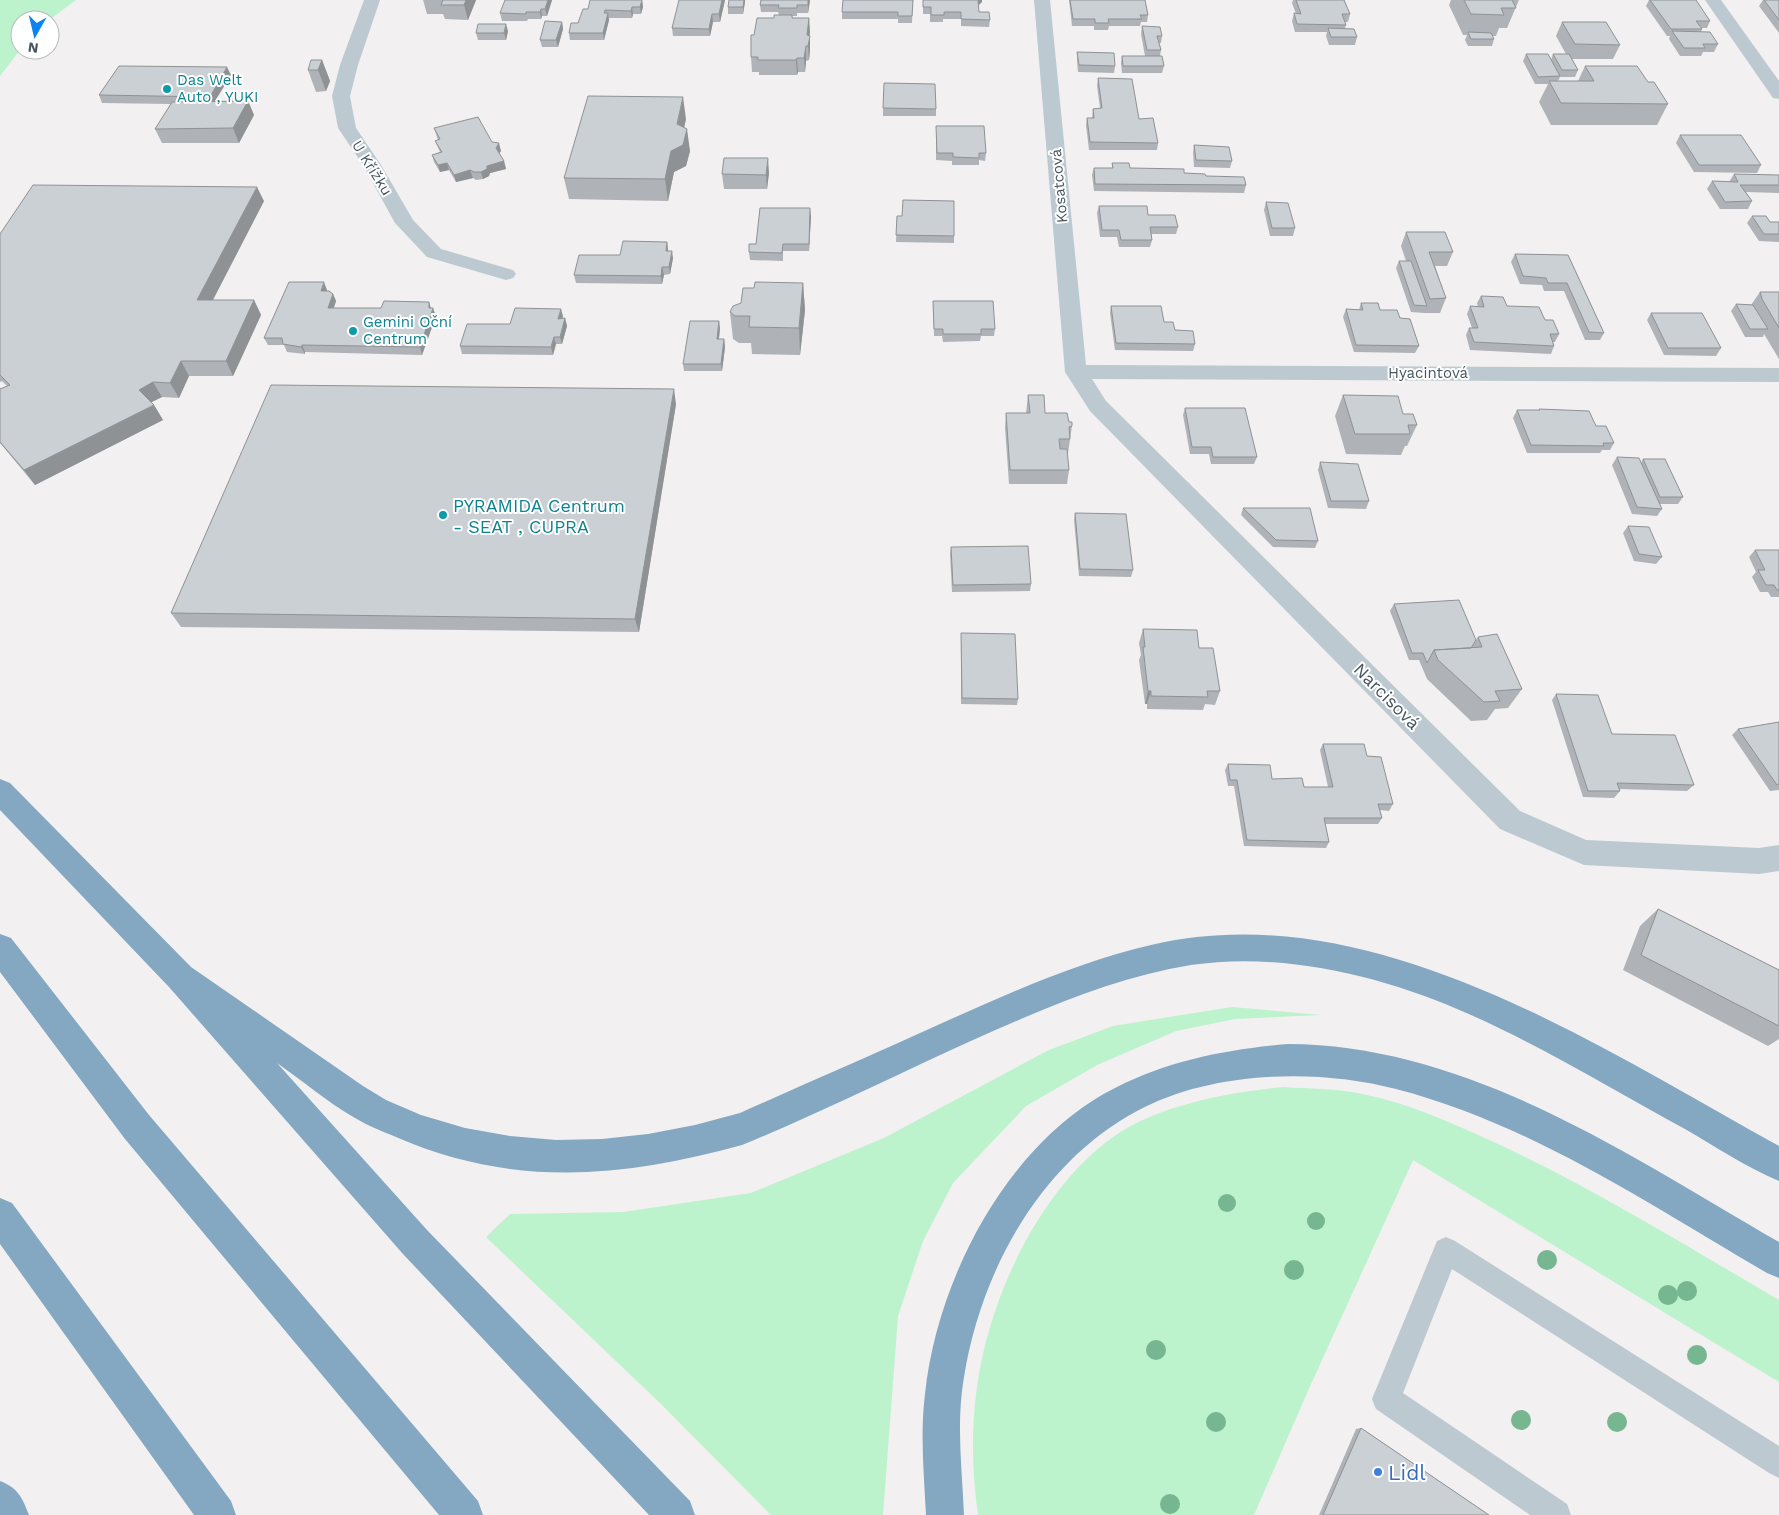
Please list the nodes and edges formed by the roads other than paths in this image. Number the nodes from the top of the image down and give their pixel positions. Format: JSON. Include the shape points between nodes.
{"nodes":[{"id":1,"x":372,"y":0,"type":"edge"},
{"id":2,"x":1042,"y":0,"type":"edge"},
{"id":3,"x":1713,"y":0,"type":"edge"},
{"id":4,"x":1779,"y":94,"type":"edge"},
{"id":5,"x":506,"y":274,"type":"dead end"},
{"id":6,"x":1076,"y":372,"type":"junction"},
{"id":7,"x":1779,"y":375,"type":"edge"},
{"id":8,"x":0,"y":791,"type":"edge"},
{"id":9,"x":1779,"y":858,"type":"edge"},
{"id":10,"x":0,"y":948,"type":"edge"},
{"id":11,"x":180,"y":977,"type":"junction"},
{"id":12,"x":1779,"y":1164,"type":"edge"},
{"id":13,"x":0,"y":1215,"type":"edge"},
{"id":14,"x":1779,"y":1261,"type":"edge"},
{"id":15,"x":1779,"y":1464,"type":"edge"},
{"id":16,"x":0,"y":1500,"type":"edge"},
{"id":17,"x":10,"y":1515,"type":"edge"},
{"id":18,"x":217,"y":1515,"type":"edge"},
{"id":19,"x":464,"y":1515,"type":"edge"},
{"id":20,"x":676,"y":1515,"type":"edge"},
{"id":21,"x":945,"y":1515,"type":"edge"},
{"id":22,"x":1556,"y":1515,"type":"edge"}],
"edges":[{"from":1,"to":5,"type":"street","name":"U Křížku","via":[[341,96],[347,128],[405,222],[434,253]]},
{"from":2,"to":6,"type":"street","name":"Kosatcová"},
{"from":3,"to":4,"type":"street"},
{"from":6,"to":7,"type":"street","name":"Hyacintová"},
{"from":6,"to":9,"type":"street","name":"Narcisová","via":[[1098,406],[1510,820],[1584,852],[1759,861]]},
{"from":8,"to":11,"type":"highway"},
{"from":10,"to":19,"type":"highway","via":[[138,1127]]},
{"from":11,"to":12,"type":"highway","via":[[372,1110],[432,1136],[469,1146],[510,1155],[558,1159],[654,1151],[742,1129],[1046,992],[1150,959],[1234,948],[1322,954],[1376,966],[1519,1022]]},
{"from":11,"to":20,"type":"highway","via":[[416,1242]]},
{"from":13,"to":18,"type":"highway"},
{"from":14,"to":21,"type":"highway","via":[[1549,1130],[1443,1086],[1392,1073],[1314,1060],[1270,1061],[1183,1078],[1146,1090],[1109,1108],[1052,1154],[1026,1186],[985,1253],[964,1304],[945,1378],[941,1421]]},
{"from":15,"to":22,"type":"lane","via":[[1446,1250],[1386,1399]]},
{"from":16,"to":17,"type":"highway"}]}
